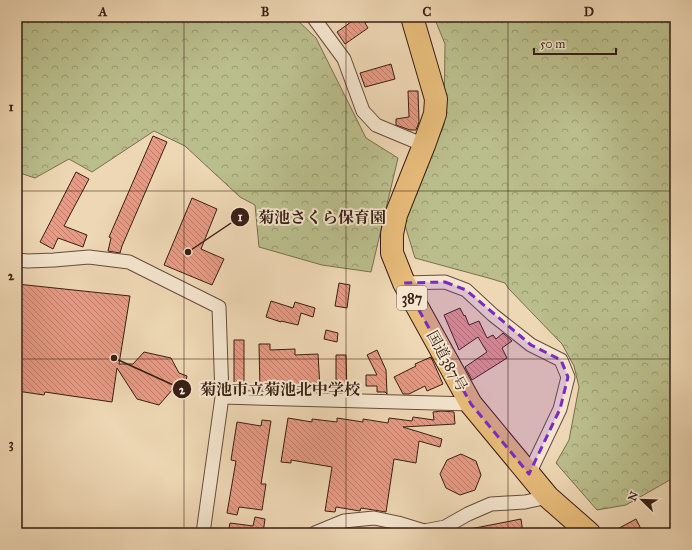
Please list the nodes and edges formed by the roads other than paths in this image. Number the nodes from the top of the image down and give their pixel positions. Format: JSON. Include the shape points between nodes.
{"nodes":[{"id":1,"x":313,"y":17,"type":"edge"},
{"id":2,"x":412,"y":17,"type":"edge"},
{"id":3,"x":424,"y":145,"type":"junction"},
{"id":4,"x":17,"y":260,"type":"edge"},
{"id":5,"x":404,"y":283,"type":"junction"},
{"id":6,"x":222,"y":397,"type":"junction"},
{"id":7,"x":471,"y":404,"type":"junction"},
{"id":8,"x":529,"y":474,"type":"junction"},
{"id":9,"x":548,"y":497,"type":"junction"},
{"id":10,"x":203,"y":533,"type":"edge"},
{"id":11,"x":315,"y":533,"type":"edge"},
{"id":12,"x":589,"y":533,"type":"edge"}],
"edges":[{"from":1,"to":3,"type":"street","via":[[344,59],[363,111],[376,125]]},
{"from":2,"to":3,"type":"highway","name":"国道387号","number":"387","via":[[436,98],[435,114]]},
{"from":3,"to":5,"type":"highway","name":"国道387号","number":"387","via":[[396,215],[392,234],[392,253]]},
{"from":4,"to":6,"type":"street","via":[[54,260],[88,256],[129,262],[219,307]]},
{"from":5,"to":7,"type":"highway","name":"国道387号","number":"387"},
{"from":5,"to":8,"type":"street","via":[[445,282],[466,290],[531,345],[561,360],[568,377],[560,409]]},
{"from":6,"to":7,"type":"street"},
{"from":6,"to":10,"type":"street"},
{"from":7,"to":8,"type":"highway","name":"国道387号","number":"387"},
{"from":8,"to":9,"type":"highway","name":"国道387号","number":"387"},
{"from":9,"to":11,"type":"street","via":[[525,502],[491,504],[445,527],[424,531],[374,518],[344,521]]},
{"from":9,"to":12,"type":"highway","name":"国道387号","number":"387"}]}
